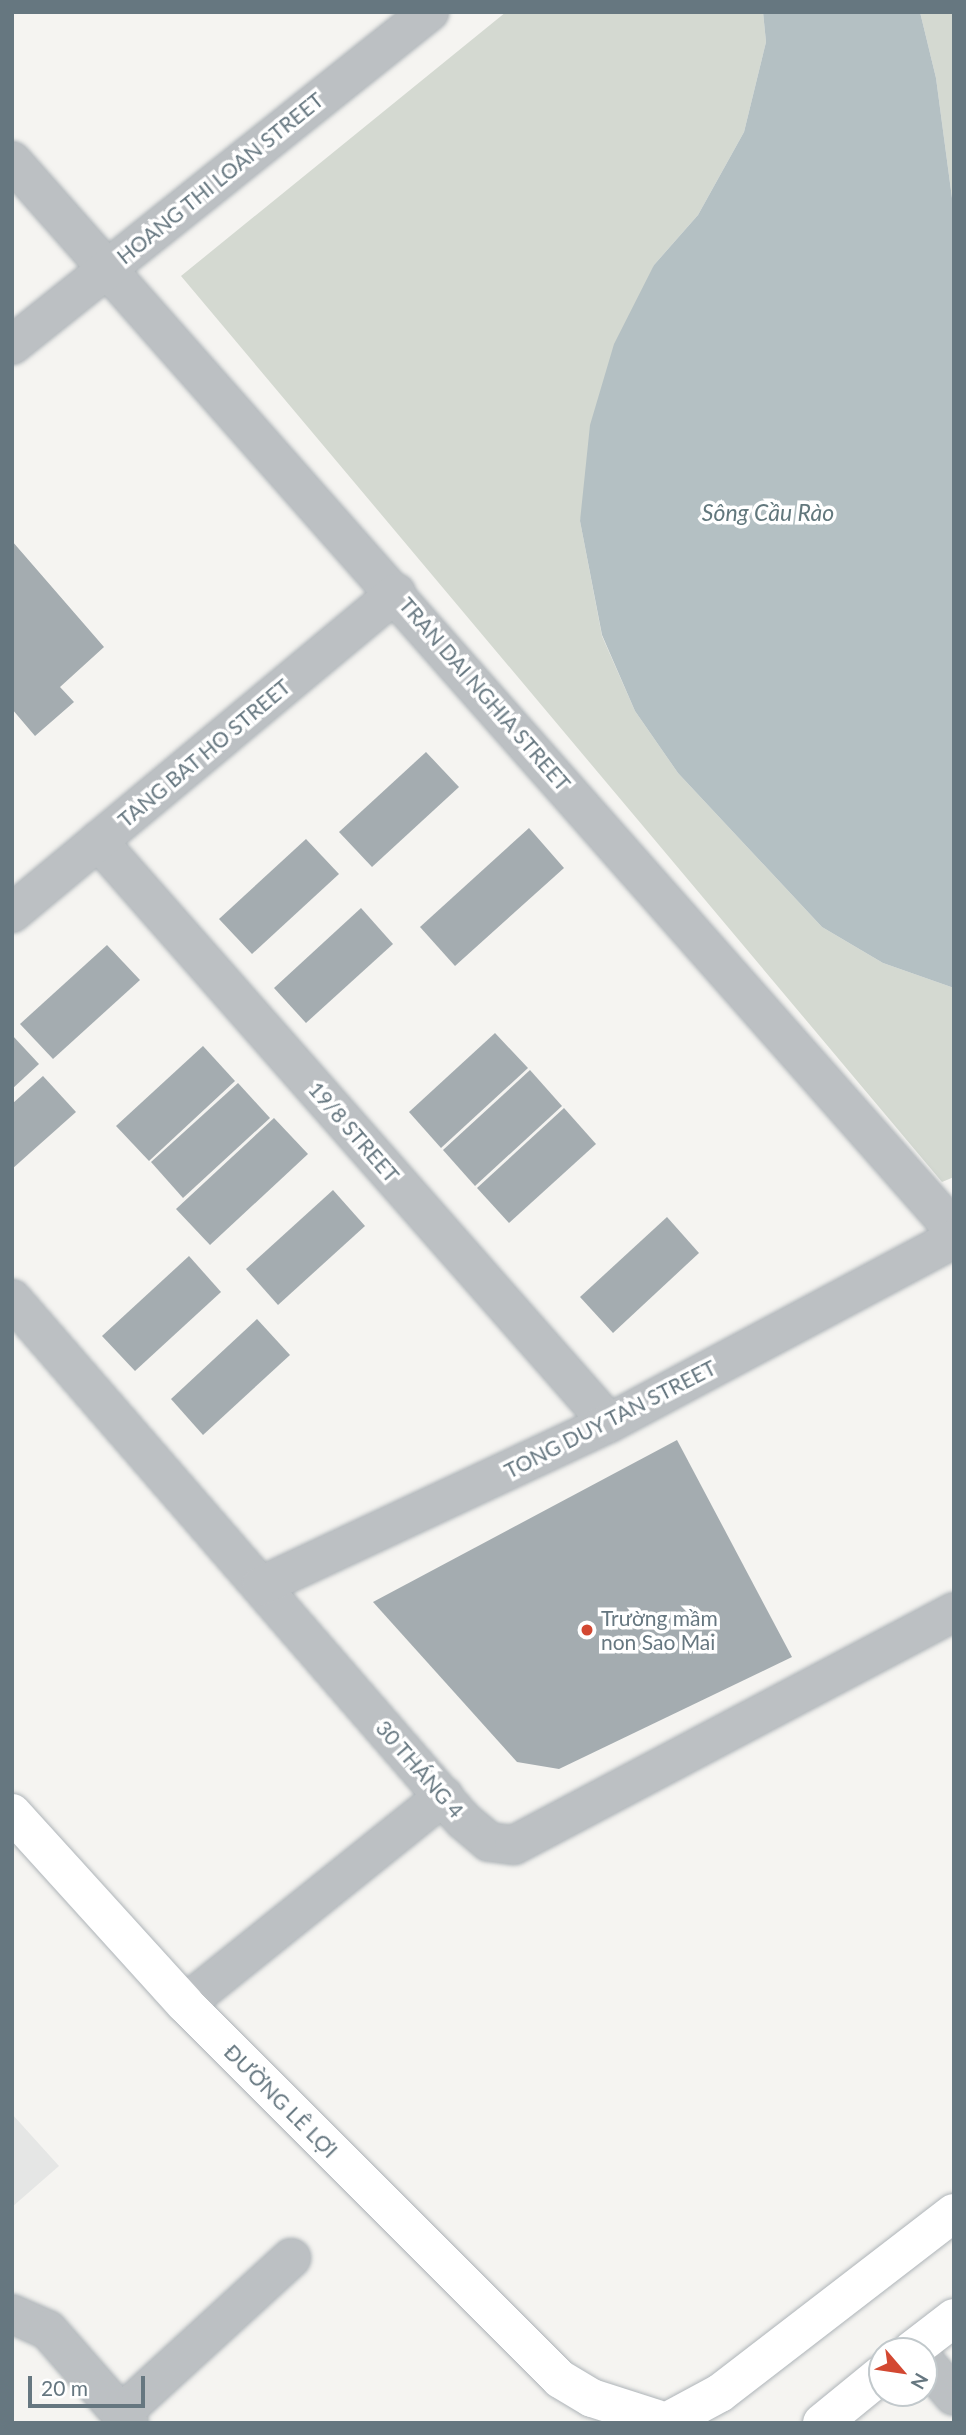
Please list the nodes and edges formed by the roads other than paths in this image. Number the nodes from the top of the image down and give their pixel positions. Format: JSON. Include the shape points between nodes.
{"nodes":[{"id":1,"x":429,"y":12,"type":"edge"},
{"id":2,"x":12,"y":161,"type":"edge"},
{"id":3,"x":110,"y":266,"type":"junction"},
{"id":4,"x":12,"y":345,"type":"edge"},
{"id":5,"x":396,"y":593,"type":"junction"},
{"id":6,"x":98,"y":841,"type":"junction"},
{"id":7,"x":12,"y":913,"type":"edge"},
{"id":8,"x":954,"y":1230,"type":"edge"},
{"id":9,"x":954,"y":1239,"type":"edge"},
{"id":10,"x":12,"y":1299,"type":"edge"},
{"id":11,"x":609,"y":1423,"type":"junction"},
{"id":12,"x":261,"y":1586,"type":"junction"},
{"id":13,"x":954,"y":1612,"type":"edge"},
{"id":14,"x":444,"y":1796,"type":"junction"},
{"id":15,"x":12,"y":1813,"type":"edge"},
{"id":16,"x":185,"y":2004,"type":"junction"},
{"id":17,"x":954,"y":2213,"type":"edge"},
{"id":18,"x":292,"y":2258,"type":"dead end"},
{"id":19,"x":12,"y":2314,"type":"edge"},
{"id":20,"x":954,"y":2318,"type":"edge"},
{"id":21,"x":933,"y":2337,"type":"edge"},
{"id":22,"x":938,"y":2378,"type":"edge"},
{"id":23,"x":560,"y":2379,"type":"junction"},
{"id":24,"x":868,"y":2385,"type":"edge"},
{"id":25,"x":954,"y":2396,"type":"edge"},
{"id":26,"x":125,"y":2418,"type":"edge"},
{"id":27,"x":659,"y":2421,"type":"edge"},
{"id":28,"x":581,"y":2423,"type":"edge"},
{"id":29,"x":822,"y":2423,"type":"edge"}],
"edges":[{"from":1,"to":3,"type":"street","name":"HOANG THI LOAN STREET"},
{"from":2,"to":3,"type":"street","name":"TRAN DAI NGHIA STREET"},
{"from":3,"to":4,"type":"street","name":"HOANG THI LOAN STREET"},
{"from":3,"to":5,"type":"street","name":"TRAN DAI NGHIA STREET"},
{"from":5,"to":6,"type":"street","name":"TANG BAT HO STREET"},
{"from":5,"to":8,"type":"street","name":"TRAN DAI NGHIA STREET"},
{"from":6,"to":7,"type":"street","name":"TANG BAT HO STREET"},
{"from":6,"to":11,"type":"street","name":"19/8 STREET"},
{"from":9,"to":11,"type":"street","name":"TONG DUY TAN STREET"},
{"from":10,"to":12,"type":"street","name":"30 THÁNG 4"},
{"from":11,"to":12,"type":"street","name":"TONG DUY TAN STREET"},
{"from":12,"to":14,"type":"street","name":"30 THÁNG 4"},
{"from":13,"to":14,"type":"street","name":"30 THÁNG 4","via":[[514,1845],[489,1842]]},
{"from":14,"to":16,"type":"street"},
{"from":15,"to":16,"type":"main road","name":"ĐƯỜNG LÊ LỢI"},
{"from":16,"to":23,"type":"main road","name":"ĐƯỜNG LÊ LỢI"},
{"from":17,"to":27,"type":"main road","via":[[720,2393]]},
{"from":18,"to":26,"type":"street"},
{"from":19,"to":26,"type":"street","via":[[48,2330]]},
{"from":20,"to":21,"type":"main road"},
{"from":22,"to":25,"type":"street"},
{"from":23,"to":27,"type":"main road","name":"ĐƯỜNG LÊ LỢI","via":[[592,2398]]},
{"from":23,"to":28,"type":"main road","name":"ĐƯỜNG LÊ LỢI"},
{"from":24,"to":29,"type":"main road"}]}
